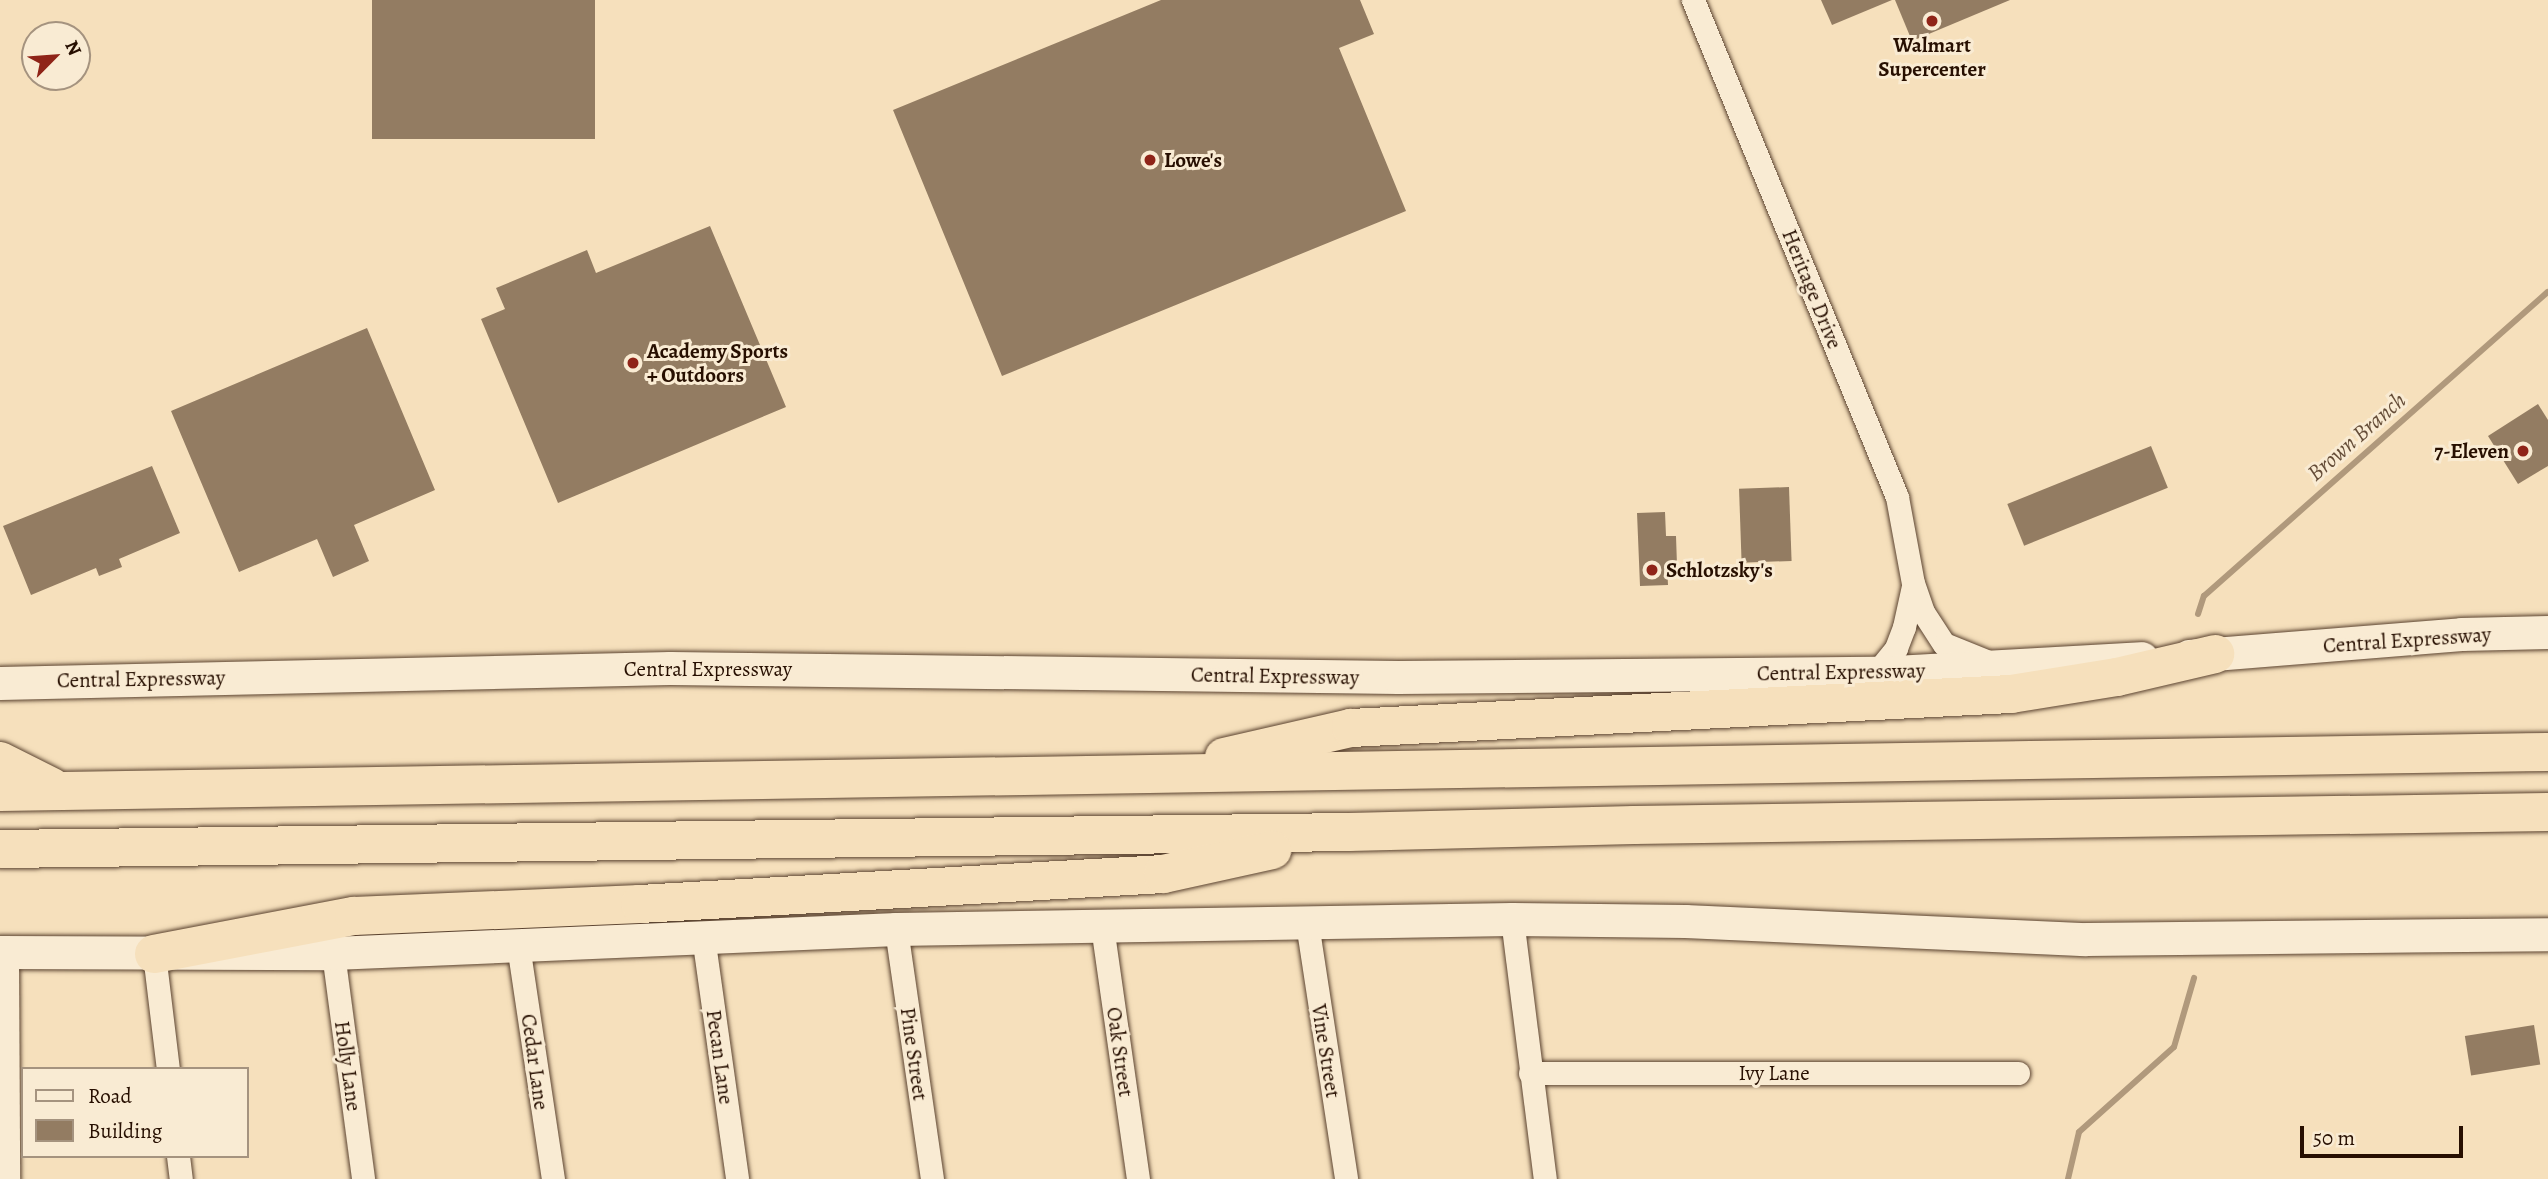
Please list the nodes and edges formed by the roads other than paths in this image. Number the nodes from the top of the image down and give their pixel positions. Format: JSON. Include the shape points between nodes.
{"nodes":[{"id":1,"x":1693,"y":0,"type":"edge"},
{"id":2,"x":1913,"y":583,"type":"junction"},
{"id":3,"x":2548,"y":632,"type":"edge"},
{"id":4,"x":2215,"y":654,"type":"junction"},
{"id":5,"x":1998,"y":666,"type":"junction"},
{"id":6,"x":1877,"y":673,"type":"junction"},
{"id":7,"x":0,"y":684,"type":"edge"},
{"id":8,"x":2548,"y":752,"type":"edge"},
{"id":9,"x":0,"y":761,"type":"edge"},
{"id":10,"x":1148,"y":774,"type":"junction"},
{"id":11,"x":60,"y":791,"type":"junction"},
{"id":12,"x":0,"y":792,"type":"edge"},
{"id":13,"x":2548,"y":812,"type":"edge"},
{"id":14,"x":1349,"y":832,"type":"junction"},
{"id":15,"x":0,"y":849,"type":"edge"},
{"id":16,"x":1512,"y":919,"type":"junction"},
{"id":17,"x":1307,"y":923,"type":"junction"},
{"id":18,"x":1102,"y":926,"type":"junction"},
{"id":19,"x":896,"y":929,"type":"junction"},
{"id":20,"x":2548,"y":934,"type":"edge"},
{"id":21,"x":703,"y":936,"type":"junction"},
{"id":22,"x":518,"y":945,"type":"junction"},
{"id":23,"x":3,"y":952,"type":"edge"},
{"id":24,"x":333,"y":953,"type":"junction"},
{"id":25,"x":154,"y":954,"type":"junction"},
{"id":26,"x":168,"y":1067,"type":"edge"},
{"id":27,"x":1530,"y":1073,"type":"junction"},
{"id":28,"x":2018,"y":1073,"type":"dead end"},
{"id":29,"x":178,"y":1158,"type":"edge"},
{"id":30,"x":8,"y":1179,"type":"edge"},
{"id":31,"x":181,"y":1179,"type":"edge"},
{"id":32,"x":363,"y":1179,"type":"edge"},
{"id":33,"x":553,"y":1179,"type":"edge"},
{"id":34,"x":737,"y":1179,"type":"edge"},
{"id":35,"x":932,"y":1179,"type":"edge"},
{"id":36,"x":1138,"y":1179,"type":"edge"},
{"id":37,"x":1346,"y":1179,"type":"edge"},
{"id":38,"x":1545,"y":1179,"type":"edge"}],
"edges":[{"from":1,"to":2,"type":"street","name":"Heritage Drive","via":[[1897,497]]},
{"from":2,"to":5,"type":"street","name":"Heritage Drive","via":[[1928,622],[1944,645]]},
{"from":2,"to":6,"type":"street","name":"Heritage Drive","via":[[1905,627]]},
{"from":3,"to":4,"type":"main road","name":"Central Expressway","via":[[2460,634]]},
{"from":4,"to":5,"type":"main road","name":"Central Expressway"},
{"from":4,"to":10,"type":"highway","via":[[2117,677],[2011,694],[1351,728]]},
{"from":5,"to":6,"type":"main road","name":"Central Expressway"},
{"from":6,"to":7,"type":"main road","name":"Central Expressway","via":[[1398,677],[670,668]]},
{"from":8,"to":10,"type":"highway"},
{"from":9,"to":11,"type":"highway"},
{"from":10,"to":11,"type":"highway"},
{"from":11,"to":12,"type":"highway"},
{"from":13,"to":14,"type":"highway"},
{"from":14,"to":15,"type":"highway"},
{"from":14,"to":25,"type":"highway","via":[[1163,874],[355,916]]},
{"from":16,"to":17,"type":"main road"},
{"from":16,"to":20,"type":"main road","via":[[1685,921],[2086,939]]},
{"from":16,"to":27,"type":"street"},
{"from":17,"to":18,"type":"main road"},
{"from":17,"to":37,"type":"street","name":"Vine Street"},
{"from":18,"to":19,"type":"main road"},
{"from":18,"to":36,"type":"street","name":"Oak Street"},
{"from":19,"to":21,"type":"main road"},
{"from":19,"to":35,"type":"street","name":"Pine Street"},
{"from":21,"to":22,"type":"main road"},
{"from":21,"to":34,"type":"street","name":"Pecan Lane"},
{"from":22,"to":24,"type":"main road"},
{"from":22,"to":33,"type":"street","name":"Cedar Lane"},
{"from":23,"to":25,"type":"main road"},
{"from":23,"to":30,"type":"street"},
{"from":24,"to":25,"type":"main road"},
{"from":24,"to":32,"type":"street","name":"Holly Lane"},
{"from":25,"to":26,"type":"street"},
{"from":27,"to":28,"type":"street","name":"Ivy Lane"},
{"from":27,"to":38,"type":"street"},
{"from":29,"to":31,"type":"street"}]}
